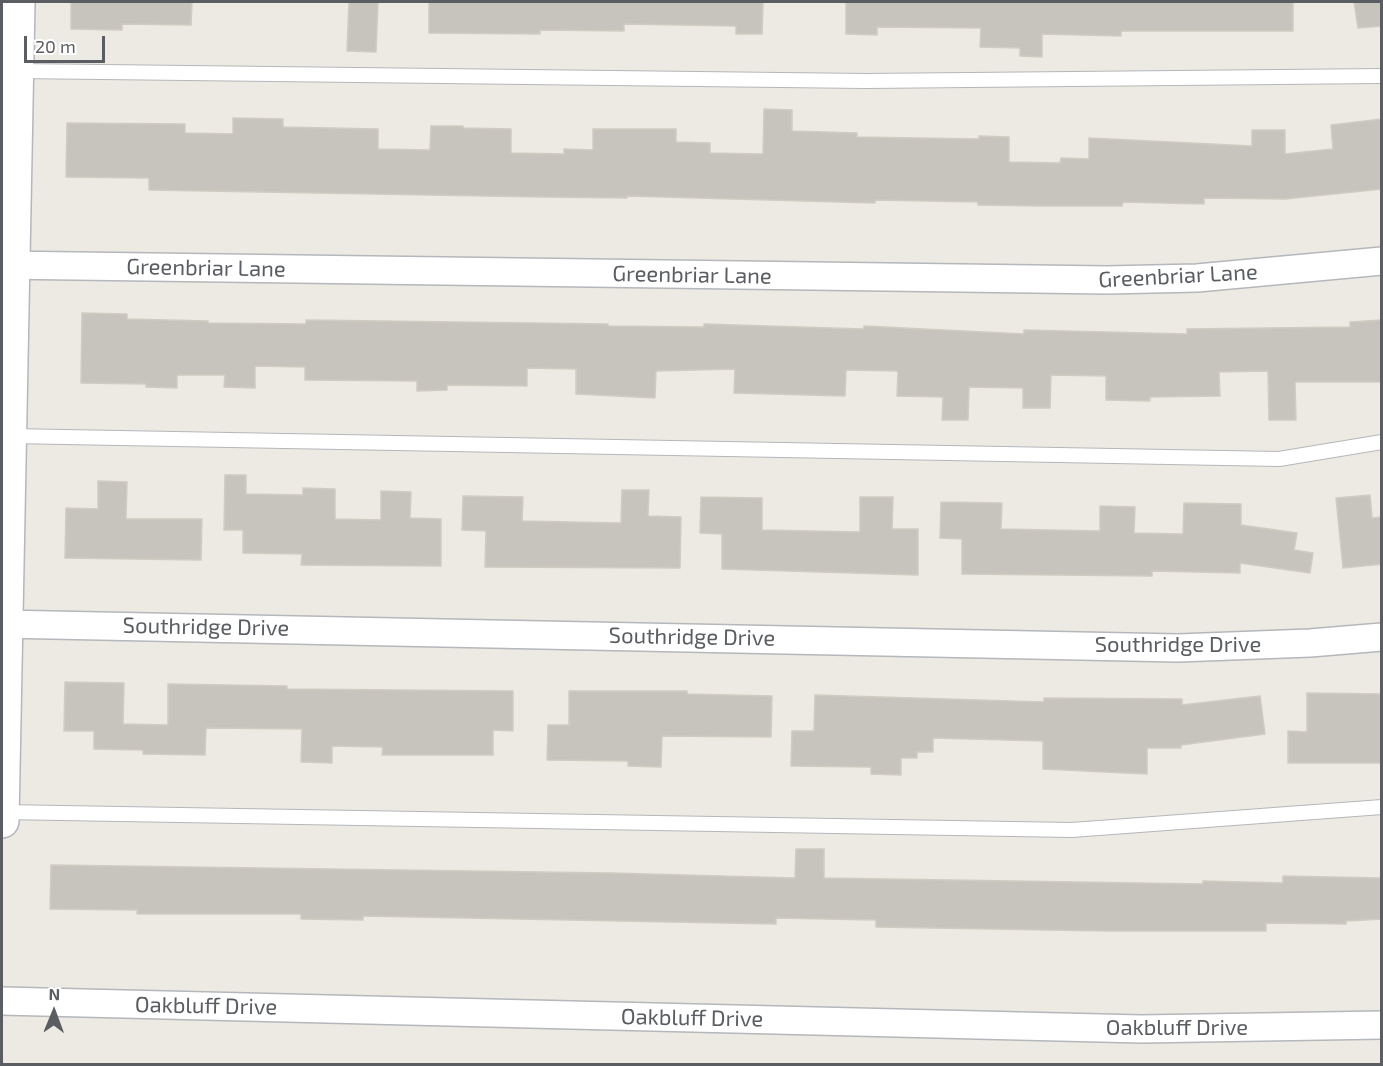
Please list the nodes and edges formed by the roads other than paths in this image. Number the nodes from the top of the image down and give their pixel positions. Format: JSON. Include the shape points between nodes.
{"nodes":[{"id":1,"x":18,"y":2,"type":"edge"},
{"id":2,"x":16,"y":71,"type":"junction"},
{"id":3,"x":1382,"y":76,"type":"edge"},
{"id":4,"x":1382,"y":261,"type":"edge"},
{"id":5,"x":7,"y":265,"type":"edge"},
{"id":6,"x":9,"y":436,"type":"junction"},
{"id":7,"x":1382,"y":442,"type":"edge"},
{"id":8,"x":3,"y":624,"type":"edge"},
{"id":9,"x":1382,"y":637,"type":"edge"},
{"id":10,"x":1382,"y":807,"type":"edge"},
{"id":11,"x":2,"y":812,"type":"edge"},
{"id":12,"x":2,"y":821,"type":"edge"},
{"id":13,"x":2,"y":1001,"type":"edge"},
{"id":14,"x":1382,"y":1025,"type":"edge"}],
"edges":[{"from":1,"to":2,"type":"main road"},
{"from":2,"to":3,"type":"lane","via":[[866,81]]},
{"from":2,"to":5,"type":"main road"},
{"from":4,"to":5,"type":"street","name":"Greenbriar Lane","via":[[1197,278],[1107,280]]},
{"from":5,"to":6,"type":"main road"},
{"from":6,"to":7,"type":"lane","via":[[1279,459]]},
{"from":6,"to":8,"type":"main road"},
{"from":8,"to":9,"type":"street","name":"Southridge Drive","via":[[1178,648]]},
{"from":8,"to":11,"type":"main road"},
{"from":10,"to":11,"type":"lane","via":[[1072,830]]},
{"from":11,"to":12,"type":"main road"},
{"from":13,"to":14,"type":"street","name":"Oakbluff Drive","via":[[1141,1029]]}]}
